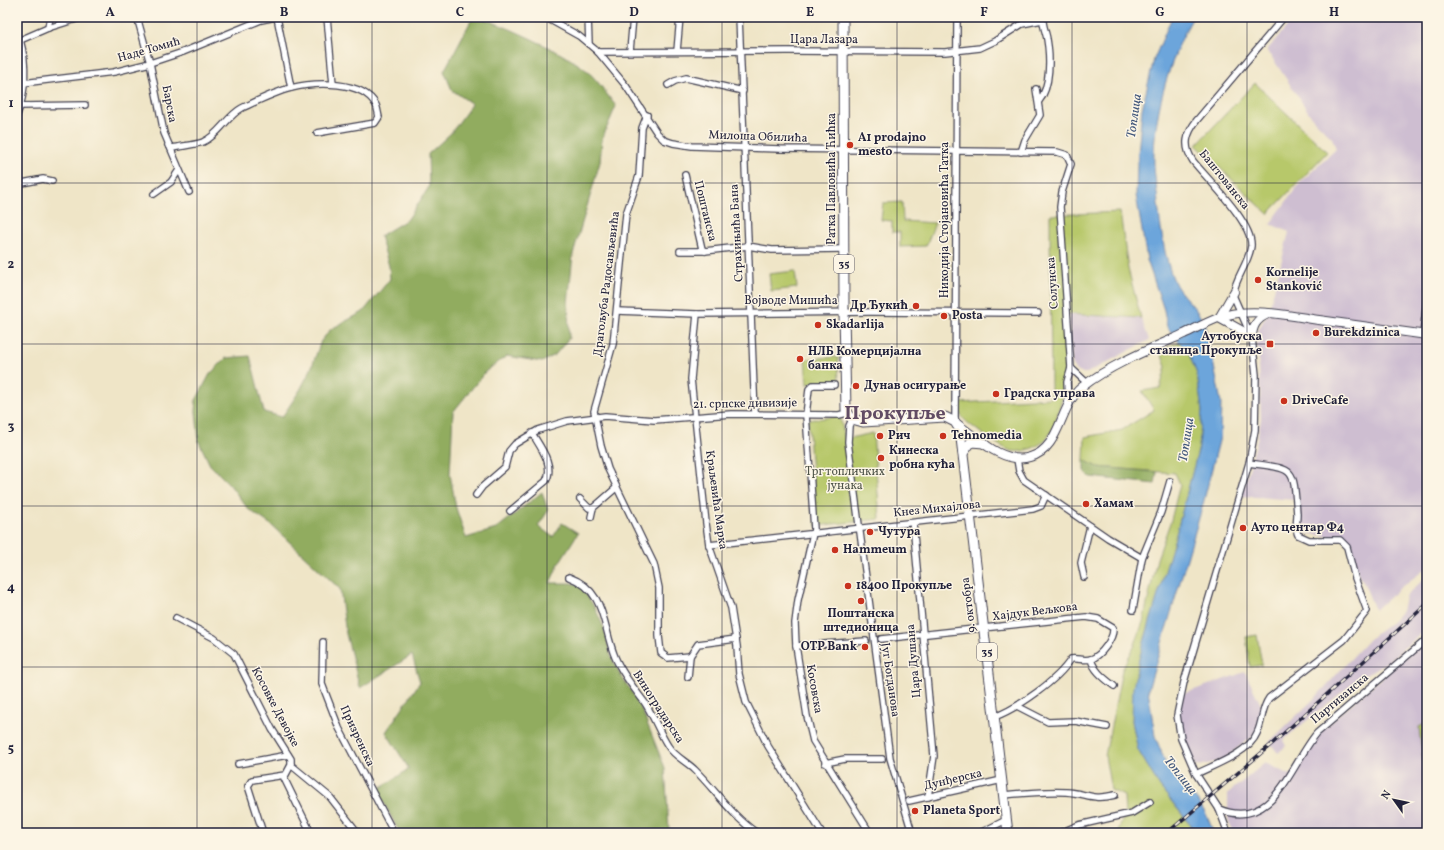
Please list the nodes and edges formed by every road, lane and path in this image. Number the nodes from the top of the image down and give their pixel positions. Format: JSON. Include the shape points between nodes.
{"nodes":[{"id":1,"x":50,"y":17,"type":"edge"},
{"id":2,"x":83,"y":17,"type":"edge"},
{"id":3,"x":138,"y":17,"type":"edge"},
{"id":4,"x":277,"y":17,"type":"edge"},
{"id":5,"x":327,"y":17,"type":"edge"},
{"id":6,"x":545,"y":17,"type":"edge"},
{"id":7,"x":588,"y":17,"type":"edge"},
{"id":8,"x":633,"y":17,"type":"edge"},
{"id":9,"x":680,"y":17,"type":"edge"},
{"id":10,"x":739,"y":17,"type":"edge"},
{"id":11,"x":843,"y":17,"type":"edge"},
{"id":12,"x":957,"y":17,"type":"edge"},
{"id":13,"x":1284,"y":17,"type":"edge"},
{"id":14,"x":1042,"y":18,"type":"edge"},
{"id":15,"x":48,"y":28,"type":"junction"},
{"id":16,"x":18,"y":40,"type":"edge"},
{"id":17,"x":589,"y":44,"type":"junction"},
{"id":18,"x":630,"y":51,"type":"junction"},
{"id":19,"x":677,"y":51,"type":"junction"},
{"id":20,"x":740,"y":51,"type":"junction"},
{"id":21,"x":843,"y":51,"type":"junction"},
{"id":22,"x":956,"y":51,"type":"junction"},
{"id":23,"x":598,"y":52,"type":"junction"},
{"id":24,"x":150,"y":63,"type":"junction"},
{"id":25,"x":23,"y":83,"type":"junction"},
{"id":26,"x":333,"y":84,"type":"junction"},
{"id":27,"x":668,"y":85,"type":"dead end"},
{"id":28,"x":291,"y":88,"type":"junction"},
{"id":29,"x":1036,"y":89,"type":"dead end"},
{"id":30,"x":742,"y":91,"type":"junction"},
{"id":31,"x":1039,"y":101,"type":"junction"},
{"id":32,"x":85,"y":105,"type":"dead end"},
{"id":33,"x":20,"y":106,"type":"junction"},
{"id":34,"x":17,"y":115,"type":"edge"},
{"id":35,"x":647,"y":115,"type":"junction"},
{"id":36,"x":317,"y":133,"type":"dead end"},
{"id":37,"x":168,"y":145,"type":"junction"},
{"id":38,"x":744,"y":147,"type":"junction"},
{"id":39,"x":844,"y":150,"type":"junction"},
{"id":40,"x":956,"y":152,"type":"junction"},
{"id":41,"x":1021,"y":152,"type":"junction"},
{"id":42,"x":1071,"y":161,"type":"joint"},
{"id":43,"x":179,"y":170,"type":"junction"},
{"id":44,"x":685,"y":175,"type":"dead end"},
{"id":45,"x":52,"y":181,"type":"dead end"},
{"id":46,"x":17,"y":184,"type":"edge"},
{"id":47,"x":189,"y":192,"type":"dead end"},
{"id":48,"x":154,"y":194,"type":"dead end"},
{"id":49,"x":748,"y":246,"type":"junction"},
{"id":50,"x":844,"y":249,"type":"junction"},
{"id":51,"x":680,"y":251,"type":"dead end"},
{"id":52,"x":705,"y":252,"type":"junction"},
{"id":53,"x":1234,"y":292,"type":"junction"},
{"id":54,"x":1427,"y":298,"type":"edge"},
{"id":55,"x":617,"y":311,"type":"junction"},
{"id":56,"x":751,"y":312,"type":"junction"},
{"id":57,"x":844,"y":312,"type":"junction"},
{"id":58,"x":955,"y":313,"type":"junction"},
{"id":59,"x":1038,"y":313,"type":"dead end"},
{"id":60,"x":1242,"y":313,"type":"junction"},
{"id":61,"x":697,"y":314,"type":"junction"},
{"id":62,"x":1269,"y":314,"type":"junction"},
{"id":63,"x":1218,"y":318,"type":"junction"},
{"id":64,"x":1425,"y":335,"type":"edge"},
{"id":65,"x":1251,"y":337,"type":"junction"},
{"id":66,"x":1070,"y":368,"type":"junction"},
{"id":67,"x":1087,"y":383,"type":"junction"},
{"id":68,"x":834,"y":385,"type":"dead end"},
{"id":69,"x":1068,"y":404,"type":"junction"},
{"id":70,"x":755,"y":414,"type":"junction"},
{"id":71,"x":806,"y":415,"type":"junction"},
{"id":72,"x":694,"y":416,"type":"junction"},
{"id":73,"x":850,"y":416,"type":"junction"},
{"id":74,"x":595,"y":418,"type":"junction"},
{"id":75,"x":955,"y":422,"type":"junction"},
{"id":76,"x":532,"y":433,"type":"junction"},
{"id":77,"x":984,"y":443,"type":"junction"},
{"id":78,"x":963,"y":453,"type":"junction"},
{"id":79,"x":1017,"y":459,"type":"junction"},
{"id":80,"x":1249,"y":463,"type":"junction"},
{"id":81,"x":1170,"y":481,"type":"dead end"},
{"id":82,"x":616,"y":488,"type":"junction"},
{"id":83,"x":476,"y":495,"type":"dead end"},
{"id":84,"x":1046,"y":495,"type":"junction"},
{"id":85,"x":580,"y":499,"type":"dead end"},
{"id":86,"x":593,"y":508,"type":"junction"},
{"id":87,"x":510,"y":511,"type":"dead end"},
{"id":88,"x":591,"y":517,"type":"dead end"},
{"id":89,"x":970,"y":518,"type":"junction"},
{"id":90,"x":913,"y":523,"type":"junction"},
{"id":91,"x":1090,"y":526,"type":"junction"},
{"id":92,"x":861,"y":528,"type":"junction"},
{"id":93,"x":814,"y":534,"type":"junction"},
{"id":94,"x":709,"y":545,"type":"junction"},
{"id":95,"x":1142,"y":558,"type":"junction"},
{"id":96,"x":1084,"y":577,"type":"dead end"},
{"id":97,"x":568,"y":578,"type":"dead end"},
{"id":98,"x":1133,"y":610,"type":"dead end"},
{"id":99,"x":176,"y":618,"type":"dead end"},
{"id":100,"x":984,"y":629,"type":"junction"},
{"id":101,"x":923,"y":635,"type":"junction"},
{"id":102,"x":736,"y":639,"type":"junction"},
{"id":103,"x":881,"y":639,"type":"dead end"},
{"id":104,"x":1427,"y":639,"type":"edge"},
{"id":105,"x":866,"y":641,"type":"dead end"},
{"id":106,"x":323,"y":642,"type":"dead end"},
{"id":107,"x":796,"y":646,"type":"junction"},
{"id":108,"x":690,"y":656,"type":"junction"},
{"id":109,"x":1091,"y":659,"type":"junction"},
{"id":110,"x":688,"y":677,"type":"dead end"},
{"id":111,"x":1114,"y":686,"type":"dead end"},
{"id":112,"x":1018,"y":706,"type":"junction"},
{"id":113,"x":994,"y":717,"type":"junction"},
{"id":114,"x":1108,"y":727,"type":"dead end"},
{"id":115,"x":288,"y":755,"type":"junction"},
{"id":116,"x":882,"y":759,"type":"dead end"},
{"id":117,"x":825,"y":763,"type":"junction"},
{"id":118,"x":238,"y":764,"type":"dead end"},
{"id":119,"x":291,"y":765,"type":"junction"},
{"id":120,"x":1196,"y":774,"type":"junction"},
{"id":121,"x":285,"y":775,"type":"junction"},
{"id":122,"x":1002,"y":780,"type":"junction"},
{"id":123,"x":1004,"y":795,"type":"junction"},
{"id":124,"x":1115,"y":795,"type":"dead end"},
{"id":125,"x":928,"y":797,"type":"junction"},
{"id":126,"x":909,"y":802,"type":"dead end"},
{"id":127,"x":1150,"y":802,"type":"dead end"},
{"id":128,"x":1219,"y":809,"type":"junction"},
{"id":129,"x":1006,"y":820,"type":"junction"},
{"id":130,"x":263,"y":833,"type":"edge"},
{"id":131,"x":311,"y":833,"type":"edge"},
{"id":132,"x":358,"y":833,"type":"edge"},
{"id":133,"x":394,"y":833,"type":"edge"},
{"id":134,"x":757,"y":833,"type":"edge"},
{"id":135,"x":822,"y":833,"type":"edge"},
{"id":136,"x":870,"y":833,"type":"edge"},
{"id":137,"x":912,"y":833,"type":"edge"},
{"id":138,"x":980,"y":833,"type":"edge"},
{"id":139,"x":1008,"y":833,"type":"edge"},
{"id":140,"x":1060,"y":833,"type":"edge"},
{"id":141,"x":1228,"y":833,"type":"edge"}],
"edges":[{"from":1,"to":15,"type":"street"},
{"from":2,"to":15,"type":"street"},
{"from":3,"to":24,"type":"street","name":"Барска"},
{"from":4,"to":24,"type":"street","name":"Наде Томић","via":[[261,20]]},
{"from":4,"to":28,"type":"street"},
{"from":5,"to":26,"type":"street"},
{"from":6,"to":17,"type":"street","name":"Милоша Обилића"},
{"from":7,"to":17,"type":"street"},
{"from":8,"to":18,"type":"street"},
{"from":9,"to":19,"type":"street"},
{"from":10,"to":20,"type":"street","name":"Страхињића Бана"},
{"from":11,"to":21,"type":"main road","name":"Ратка Павловића Ћићка","number":"35"},
{"from":12,"to":22,"type":"street","name":"Никодија Стојановића Татка"},
{"from":13,"to":53,"type":"street","name":"Баштованска","via":[[1201,115],[1190,129],[1187,138],[1190,156],[1244,222],[1250,238],[1250,250]]},
{"from":14,"to":22,"type":"street","name":"Цара Лазара","via":[[1022,24],[984,46]]},
{"from":14,"to":31,"type":"street","via":[[1047,40],[1048,64],[1046,85]]},
{"from":15,"to":16,"type":"street"},
{"from":16,"to":25,"type":"street","via":[[24,62]]},
{"from":17,"to":23,"type":"street","name":"Милоша Обилића"},
{"from":18,"to":19,"type":"street","name":"Цара Лазара"},
{"from":18,"to":23,"type":"street","name":"Цара Лазара"},
{"from":19,"to":20,"type":"street","name":"Цара Лазара"},
{"from":20,"to":21,"type":"street","name":"Цара Лазара"},
{"from":20,"to":30,"type":"street","name":"Страхињића Бана"},
{"from":21,"to":22,"type":"street","name":"Цара Лазара"},
{"from":21,"to":39,"type":"main road","name":"Ратка Павловића Ћићка","number":"35"},
{"from":22,"to":40,"type":"street","name":"Никодија Стојановића Татка"},
{"from":23,"to":35,"type":"street","name":"Милоша Обилића"},
{"from":24,"to":25,"type":"street","name":"Наде Томић","via":[[114,72]]},
{"from":24,"to":37,"type":"street","name":"Барска"},
{"from":25,"to":33,"type":"street"},
{"from":26,"to":28,"type":"street"},
{"from":26,"to":36,"type":"street","via":[[358,90],[369,97],[376,106],[379,117],[375,123]]},
{"from":27,"to":30,"type":"street","via":[[686,78]]},
{"from":28,"to":37,"type":"street","via":[[242,108],[212,137],[203,142],[173,148]]},
{"from":29,"to":31,"type":"street"},
{"from":30,"to":38,"type":"street","name":"Страхињића Бана"},
{"from":31,"to":41,"type":"street","via":[[1039,118],[1025,140]]},
{"from":32,"to":33,"type":"street"},
{"from":33,"to":34,"type":"street"},
{"from":35,"to":38,"type":"street","name":"Милоша Обилића","via":[[659,135],[669,142],[692,146]]},
{"from":35,"to":55,"type":"street","name":"Драгољуба Радосављевића","via":[[642,128],[639,176],[626,214]]},
{"from":37,"to":43,"type":"street","name":"Барска"},
{"from":38,"to":39,"type":"street","name":"Милоша Обилића"},
{"from":38,"to":49,"type":"street","name":"Страхињића Бана"},
{"from":39,"to":40,"type":"street","name":"Милоша Обилића"},
{"from":39,"to":50,"type":"main road","name":"Ратка Павловића Ћићка","number":"35"},
{"from":40,"to":41,"type":"street","name":"Милоша Обилића"},
{"from":40,"to":58,"type":"street","name":"Никодија Стојановића Татка"},
{"from":41,"to":42,"type":"street","name":"Милоша Обилића","via":[[1057,152],[1067,155]]},
{"from":42,"to":66,"type":"street","name":"Солунска","via":[[1060,197]]},
{"from":43,"to":47,"type":"street","name":"Барска"},
{"from":43,"to":48,"type":"street","via":[[171,182]]},
{"from":44,"to":52,"type":"street","name":"Поштанска","via":[[702,249]]},
{"from":45,"to":46,"type":"street","via":[[43,179]]},
{"from":49,"to":50,"type":"street","name":"Поштанска","via":[[772,250]]},
{"from":49,"to":52,"type":"street","name":"Поштанска"},
{"from":49,"to":56,"type":"street","name":"Страхињића Бана"},
{"from":50,"to":57,"type":"main road","name":"Ратка Павловића Ћићка","number":"35"},
{"from":51,"to":52,"type":"street","name":"Поштанска"},
{"from":53,"to":60,"type":"street","via":[[1234,300]]},
{"from":53,"to":63,"type":"main road"},
{"from":54,"to":64,"type":"street"},
{"from":55,"to":61,"type":"street","name":"Војводе Мишића"},
{"from":55,"to":74,"type":"street","name":"Драгољуба Радосављевића","via":[[611,350],[596,401]]},
{"from":56,"to":57,"type":"street","name":"Војводе Мишића"},
{"from":56,"to":61,"type":"street","name":"Војводе Мишића"},
{"from":56,"to":70,"type":"street","name":"Страхињића Бана"},
{"from":57,"to":58,"type":"street","name":"Војводе Мишића"},
{"from":57,"to":73,"type":"main road","name":"Ратка Павловића Ћићка","number":"35"},
{"from":58,"to":59,"type":"street","name":"Војводе Мишића"},
{"from":58,"to":75,"type":"street","name":"Никодија Стојановића Татка"},
{"from":60,"to":62,"type":"main road"},
{"from":60,"to":63,"type":"main road"},
{"from":60,"to":65,"type":"street"},
{"from":61,"to":72,"type":"street","name":"Краљевића Марка","via":[[691,368]]},
{"from":62,"to":64,"type":"main road"},
{"from":62,"to":65,"type":"main road","via":[[1255,323]]},
{"from":63,"to":65,"type":"main road"},
{"from":63,"to":67,"type":"main road","via":[[1150,349]]},
{"from":65,"to":80,"type":"street","via":[[1256,364],[1257,402]]},
{"from":66,"to":67,"type":"street"},
{"from":66,"to":69,"type":"street","name":"Солунска","via":[[1067,382]]},
{"from":67,"to":69,"type":"main road"},
{"from":68,"to":71,"type":"street","via":[[811,386]]},
{"from":69,"to":79,"type":"main road","via":[[1048,446],[1037,455]]},
{"from":70,"to":71,"type":"street","name":"21. српске дивизије"},
{"from":70,"to":72,"type":"street","name":"21. српске дивизије"},
{"from":71,"to":73,"type":"street","name":"21. српске дивизије"},
{"from":71,"to":93,"type":"street"},
{"from":72,"to":74,"type":"street","name":"21. српске дивизије","via":[[654,420],[612,416]]},
{"from":72,"to":94,"type":"street","name":"Краљевића Марка"},
{"from":73,"to":75,"type":"main road","name":"21. српске дивизије","via":[[867,422],[943,416]]},
{"from":73,"to":92,"type":"street","via":[[848,432]]},
{"from":74,"to":76,"type":"street","name":"21. српске дивизије","via":[[554,424]]},
{"from":74,"to":82,"type":"street","name":"Драгољуба Радосављевића","via":[[603,454]]},
{"from":75,"to":77,"type":"main road"},
{"from":75,"to":78,"type":"main road","name":"9. октобра","number":"35","via":[[960,430]]},
{"from":76,"to":83,"type":"street","name":"21. српске дивизије","via":[[511,448],[505,468]]},
{"from":76,"to":87,"type":"street","via":[[546,459],[550,475]]},
{"from":77,"to":78,"type":"main road","via":[[970,442]]},
{"from":77,"to":79,"type":"main road","via":[[1004,456]]},
{"from":78,"to":89,"type":"main road","name":"9. октобра","number":"35"},
{"from":79,"to":84,"type":"street","via":[[1021,476]]},
{"from":80,"to":120,"type":"street","via":[[1178,703],[1178,728],[1184,749]]},
{"from":80,"to":120,"type":"street","via":[[1290,471],[1294,482],[1298,536],[1309,540],[1344,542],[1367,611],[1344,640],[1268,698],[1258,731],[1252,740],[1227,760]]},
{"from":81,"to":95,"type":"street","via":[[1160,517]]},
{"from":82,"to":86,"type":"street"},
{"from":82,"to":108,"type":"street","name":"Драгољуба Радосављевића","via":[[654,564],[659,588],[661,653],[668,658]]},
{"from":84,"to":89,"type":"street","name":"Кнез Михајлова","via":[[1041,506],[1037,508]]},
{"from":84,"to":91,"type":"street"},
{"from":85,"to":86,"type":"street"},
{"from":86,"to":88,"type":"street"},
{"from":89,"to":90,"type":"street","name":"Кнез Михајлова"},
{"from":89,"to":100,"type":"main road","name":"9. октобра","number":"35"},
{"from":90,"to":92,"type":"street","name":"Кнез Михајлова"},
{"from":90,"to":101,"type":"street","name":"Цара Душана"},
{"from":91,"to":95,"type":"street"},
{"from":91,"to":96,"type":"street","via":[[1081,563]]},
{"from":92,"to":93,"type":"street","name":"Кнез Михајлова"},
{"from":92,"to":137,"type":"street","name":"Југ Богданова","via":[[890,758]]},
{"from":93,"to":94,"type":"street","name":"Кнез Михајлова"},
{"from":93,"to":107,"type":"street","name":"Косовска","via":[[797,604]]},
{"from":94,"to":102,"type":"street","name":"Краљевића Марка","via":[[730,602]]},
{"from":95,"to":98,"type":"street"},
{"from":97,"to":134,"type":"street","name":"Виноградарска","via":[[586,585],[593,594],[606,622],[618,664],[650,712],[668,746],[696,770],[743,822]]},
{"from":99,"to":115,"type":"street","name":"Косовке Девојке","via":[[214,638],[234,654]]},
{"from":100,"to":101,"type":"street","name":"Хајдук Вељкова"},
{"from":100,"to":109,"type":"street","name":"Хајдук Вељкова","via":[[1086,618],[1101,620],[1112,626],[1114,631],[1102,650]]},
{"from":100,"to":113,"type":"main road","name":"9. октобра","number":"35"},
{"from":101,"to":103,"type":"street","name":"Хајдук Вељкова"},
{"from":101,"to":125,"type":"street","name":"Цара Душана","via":[[934,761]]},
{"from":102,"to":108,"type":"street","via":[[700,643]]},
{"from":102,"to":135,"type":"street","name":"Краљевића Марка","via":[[740,681],[751,714]]},
{"from":104,"to":128,"type":"street","name":"Партизанска","via":[[1317,733],[1303,750],[1282,789],[1269,803],[1262,808],[1244,812],[1232,813]]},
{"from":105,"to":107,"type":"street"},
{"from":106,"to":133,"type":"street","name":"Призренска","via":[[322,684],[340,728]]},
{"from":107,"to":117,"type":"street","name":"Косовска","via":[[810,731]]},
{"from":108,"to":110,"type":"street"},
{"from":109,"to":111,"type":"street","via":[[1093,666],[1104,679]]},
{"from":109,"to":112,"type":"street","via":[[1071,660],[1060,674]]},
{"from":112,"to":113,"type":"street"},
{"from":112,"to":114,"type":"street","via":[[1048,722],[1075,720]]},
{"from":113,"to":122,"type":"main road","name":"9. октобра","number":"35"},
{"from":115,"to":118,"type":"street"},
{"from":115,"to":119,"type":"street","name":"Косовке Девојке"},
{"from":116,"to":117,"type":"street","via":[[845,759]]},
{"from":117,"to":136,"type":"street","name":"Косовска"},
{"from":119,"to":121,"type":"street","name":"Косовке Девојке"},
{"from":119,"to":132,"type":"street","via":[[330,798]]},
{"from":120,"to":128,"type":"street"},
{"from":121,"to":130,"type":"street","via":[[252,780],[249,783]]},
{"from":121,"to":131,"type":"street","via":[[285,781]]},
{"from":122,"to":123,"type":"main road","name":"9. октобра","number":"35"},
{"from":122,"to":125,"type":"street","name":"Дунђерска"},
{"from":123,"to":124,"type":"street","via":[[1062,792],[1078,793],[1092,798]]},
{"from":123,"to":129,"type":"main road","name":"9. октобра","number":"35"},
{"from":125,"to":126,"type":"street","name":"Дунђерска"},
{"from":127,"to":140,"type":"street","via":[[1132,813],[1079,825]]},
{"from":128,"to":141,"type":"street"},
{"from":129,"to":138,"type":"street"},
{"from":129,"to":139,"type":"main road","name":"9. октобра","number":"35"}]}
